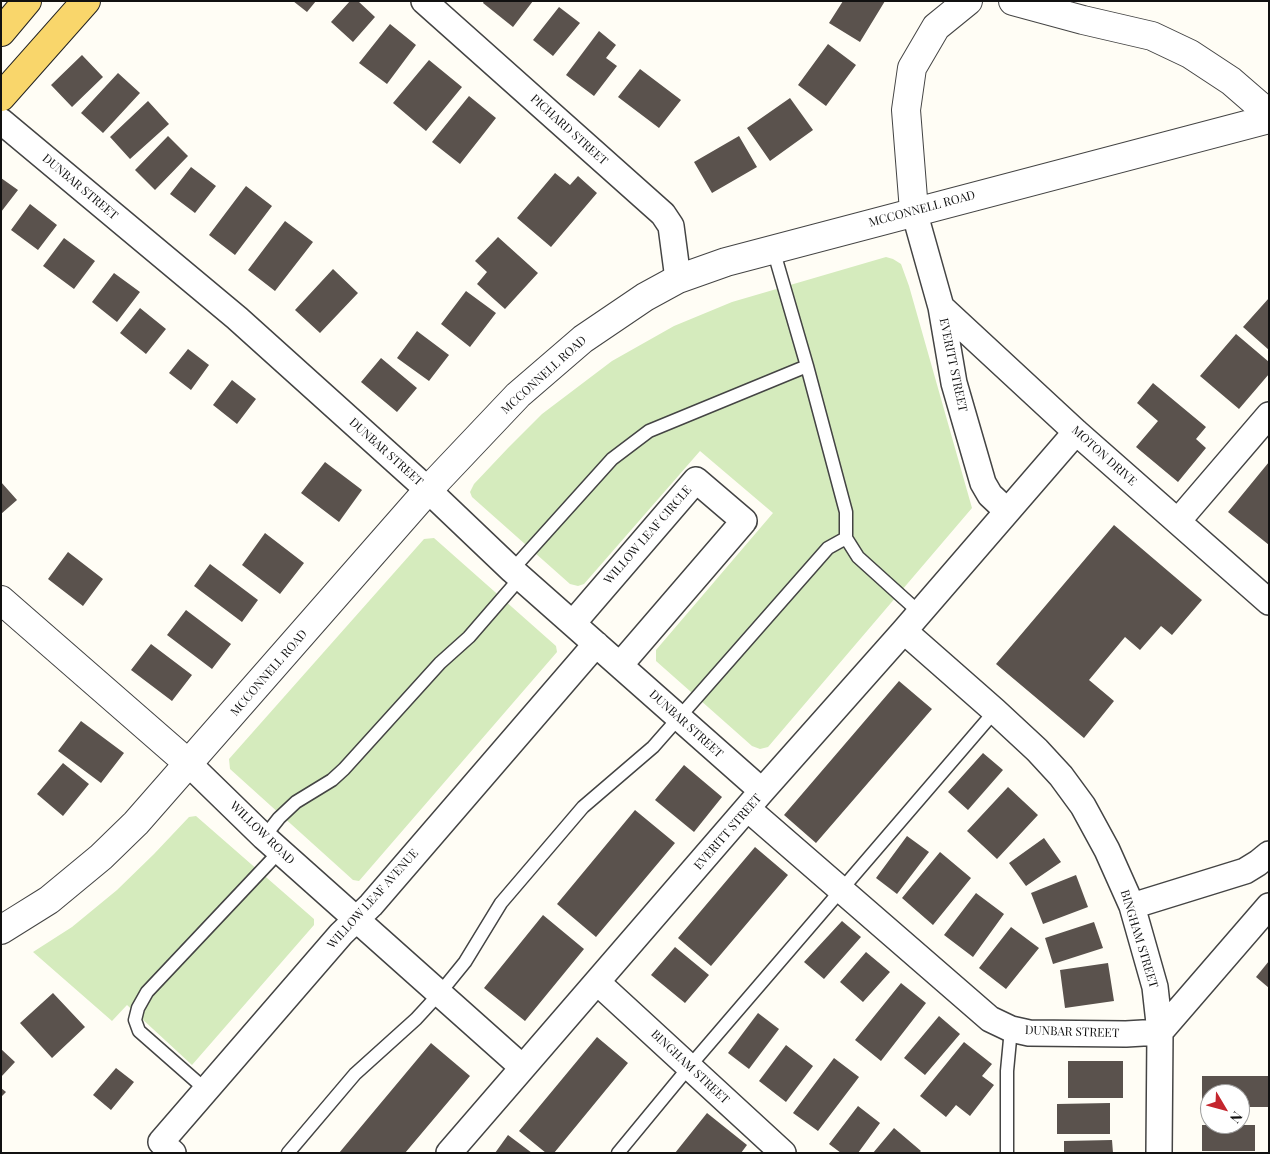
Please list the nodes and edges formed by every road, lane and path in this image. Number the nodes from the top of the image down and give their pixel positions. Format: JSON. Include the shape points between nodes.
{"nodes":[{"id":1,"x":28,"y":1,"type":"edge"},
{"id":2,"x":86,"y":1,"type":"edge"},
{"id":3,"x":424,"y":1,"type":"edge"},
{"id":4,"x":968,"y":1,"type":"edge"},
{"id":5,"x":1013,"y":1,"type":"edge"},
{"id":6,"x":1,"y":32,"type":"edge"},
{"id":7,"x":1,"y":97,"type":"edge"},
{"id":8,"x":1269,"y":114,"type":"edge"},
{"id":9,"x":1269,"y":119,"type":"edge"},
{"id":10,"x":1,"y":121,"type":"edge"},
{"id":11,"x":914,"y":211,"type":"junction"},
{"id":12,"x":773,"y":249,"type":"junction"},
{"id":13,"x":678,"y":279,"type":"junction"},
{"id":14,"x":941,"y":307,"type":"junction"},
{"id":15,"x":807,"y":366,"type":"junction"},
{"id":16,"x":1269,"y":415,"type":"edge"},
{"id":17,"x":1076,"y":432,"type":"junction"},
{"id":18,"x":428,"y":490,"type":"junction"},
{"id":19,"x":1007,"y":511,"type":"junction"},
{"id":20,"x":1178,"y":521,"type":"junction"},
{"id":21,"x":846,"y":538,"type":"junction"},
{"id":22,"x":517,"y":573,"type":"junction"},
{"id":23,"x":1267,"y":597,"type":"edge"},
{"id":24,"x":1,"y":600,"type":"edge"},
{"id":25,"x":912,"y":622,"type":"junction"},
{"id":26,"x":572,"y":623,"type":"junction"},
{"id":27,"x":596,"y":644,"type":"junction"},
{"id":28,"x":620,"y":665,"type":"junction"},
{"id":29,"x":995,"y":711,"type":"junction"},
{"id":30,"x":679,"y":718,"type":"junction"},
{"id":31,"x":189,"y":764,"type":"junction"},
{"id":32,"x":755,"y":800,"type":"junction"},
{"id":33,"x":272,"y":844,"type":"junction"},
{"id":34,"x":1265,"y":865,"type":"edge"},
{"id":35,"x":842,"y":890,"type":"junction"},
{"id":36,"x":1132,"y":906,"type":"junction"},
{"id":37,"x":1269,"y":906,"type":"edge"},
{"id":38,"x":355,"y":918,"type":"junction"},
{"id":39,"x":1,"y":930,"type":"edge"},
{"id":40,"x":597,"y":982,"type":"junction"},
{"id":41,"x":439,"y":994,"type":"junction"},
{"id":42,"x":1011,"y":1028,"type":"junction"},
{"id":43,"x":1160,"y":1032,"type":"junction"},
{"id":44,"x":522,"y":1067,"type":"junction"},
{"id":45,"x":689,"y":1067,"type":"junction"},
{"id":46,"x":205,"y":1089,"type":"junction"},
{"id":47,"x":781,"y":1152,"type":"edge"},
{"id":48,"x":173,"y":1153,"type":"edge"},
{"id":49,"x":288,"y":1153,"type":"edge"},
{"id":50,"x":449,"y":1153,"type":"edge"},
{"id":51,"x":618,"y":1153,"type":"edge"},
{"id":52,"x":1007,"y":1153,"type":"edge"},
{"id":53,"x":1159,"y":1153,"type":"edge"}],
"edges":[{"from":1,"to":6,"type":"main road"},
{"from":2,"to":7,"type":"main road"},
{"from":3,"to":13,"type":"street","name":"PICHARD STREET","via":[[663,214],[672,226]]},
{"from":4,"to":11,"type":"street","via":[[936,26],[912,68],[906,110]]},
{"from":5,"to":8,"type":"street","via":[[1152,36],[1190,54],[1231,80]]},
{"from":9,"to":11,"type":"street","name":"MCCONNELL ROAD"},
{"from":10,"to":18,"type":"street","name":"DUNBAR STREET","via":[[237,318]]},
{"from":11,"to":12,"type":"street","name":"MCCONNELL ROAD"},
{"from":11,"to":14,"type":"street","name":"EVERITT STREET"},
{"from":12,"to":13,"type":"street","name":"MCCONNELL ROAD"},
{"from":12,"to":15,"type":"lane"},
{"from":13,"to":18,"type":"street","name":"MCCONNELL ROAD","via":[[644,297],[583,339],[518,395]]},
{"from":14,"to":17,"type":"street","name":"MOTON DRIVE"},
{"from":14,"to":19,"type":"street","name":"EVERITT STREET","via":[[954,383],[983,483]]},
{"from":15,"to":21,"type":"lane","via":[[846,512]]},
{"from":15,"to":22,"type":"lane","via":[[649,431],[612,459]]},
{"from":16,"to":20,"type":"street"},
{"from":17,"to":19,"type":"street","name":"EVERITT STREET"},
{"from":17,"to":20,"type":"street","name":"MOTON DRIVE"},
{"from":18,"to":22,"type":"street","name":"DUNBAR STREET"},
{"from":18,"to":31,"type":"street","name":"MCCONNELL ROAD"},
{"from":19,"to":25,"type":"street","name":"EVERITT STREET"},
{"from":20,"to":23,"type":"street","name":"MOTON DRIVE"},
{"from":21,"to":25,"type":"lane"},
{"from":21,"to":30,"type":"lane","via":[[828,548]]},
{"from":22,"to":26,"type":"street","name":"DUNBAR STREET"},
{"from":22,"to":33,"type":"lane","via":[[469,637],[440,663],[344,769],[296,802],[279,818]]},
{"from":24,"to":31,"type":"street","name":"WILLOW ROAD"},
{"from":25,"to":29,"type":"street","name":"BINGHAM STREET"},
{"from":25,"to":32,"type":"street","name":"EVERITT STREET"},
{"from":26,"to":27,"type":"street","name":"DUNBAR STREET"},
{"from":26,"to":28,"type":"street","name":"WILLOW LEAF CIRCLE","via":[[696,480],[744,521]]},
{"from":27,"to":28,"type":"street","name":"DUNBAR STREET"},
{"from":27,"to":38,"type":"street","name":"WILLOW LEAF AVENUE","via":[[371,905]]},
{"from":28,"to":30,"type":"street","name":"DUNBAR STREET"},
{"from":29,"to":35,"type":"lane"},
{"from":29,"to":36,"type":"street","name":"BINGHAM STREET","via":[[1037,750],[1083,806]]},
{"from":30,"to":32,"type":"street","name":"DUNBAR STREET"},
{"from":30,"to":41,"type":"lane","via":[[642,758],[583,807],[501,903],[464,962]]},
{"from":31,"to":33,"type":"street","name":"WILLOW ROAD"},
{"from":31,"to":39,"type":"street","name":"MCCONNELL ROAD","via":[[101,857],[49,900]]},
{"from":32,"to":35,"type":"street","name":"DUNBAR STREET"},
{"from":32,"to":40,"type":"street","name":"EVERITT STREET"},
{"from":33,"to":38,"type":"street","name":"WILLOW ROAD"},
{"from":33,"to":46,"type":"lane","via":[[138,1008],[135,1020],[139,1031]]},
{"from":34,"to":36,"type":"street"},
{"from":35,"to":42,"type":"street","name":"DUNBAR STREET","via":[[990,1019]]},
{"from":35,"to":45,"type":"lane"},
{"from":36,"to":43,"type":"street","name":"BINGHAM STREET","via":[[1155,987]]},
{"from":37,"to":43,"type":"street"},
{"from":38,"to":41,"type":"street","name":"WILLOW ROAD"},
{"from":38,"to":46,"type":"street","name":"WILLOW LEAF AVENUE"},
{"from":40,"to":44,"type":"street","name":"EVERITT STREET"},
{"from":40,"to":45,"type":"street","name":"BINGHAM STREET"},
{"from":41,"to":44,"type":"street","name":"WILLOW ROAD"},
{"from":41,"to":49,"type":"lane","via":[[355,1074]]},
{"from":42,"to":43,"type":"street","name":"DUNBAR STREET","via":[[1029,1033],[1061,1034]]},
{"from":42,"to":52,"type":"lane","via":[[1007,1071]]},
{"from":43,"to":53,"type":"street","name":"BINGHAM STREET"},
{"from":44,"to":50,"type":"street","name":"EVERITT STREET"},
{"from":45,"to":47,"type":"street","name":"BINGHAM STREET"},
{"from":45,"to":51,"type":"lane"},
{"from":46,"to":48,"type":"street","name":"WILLOW LEAF AVENUE","via":[[161,1142]]}]}
